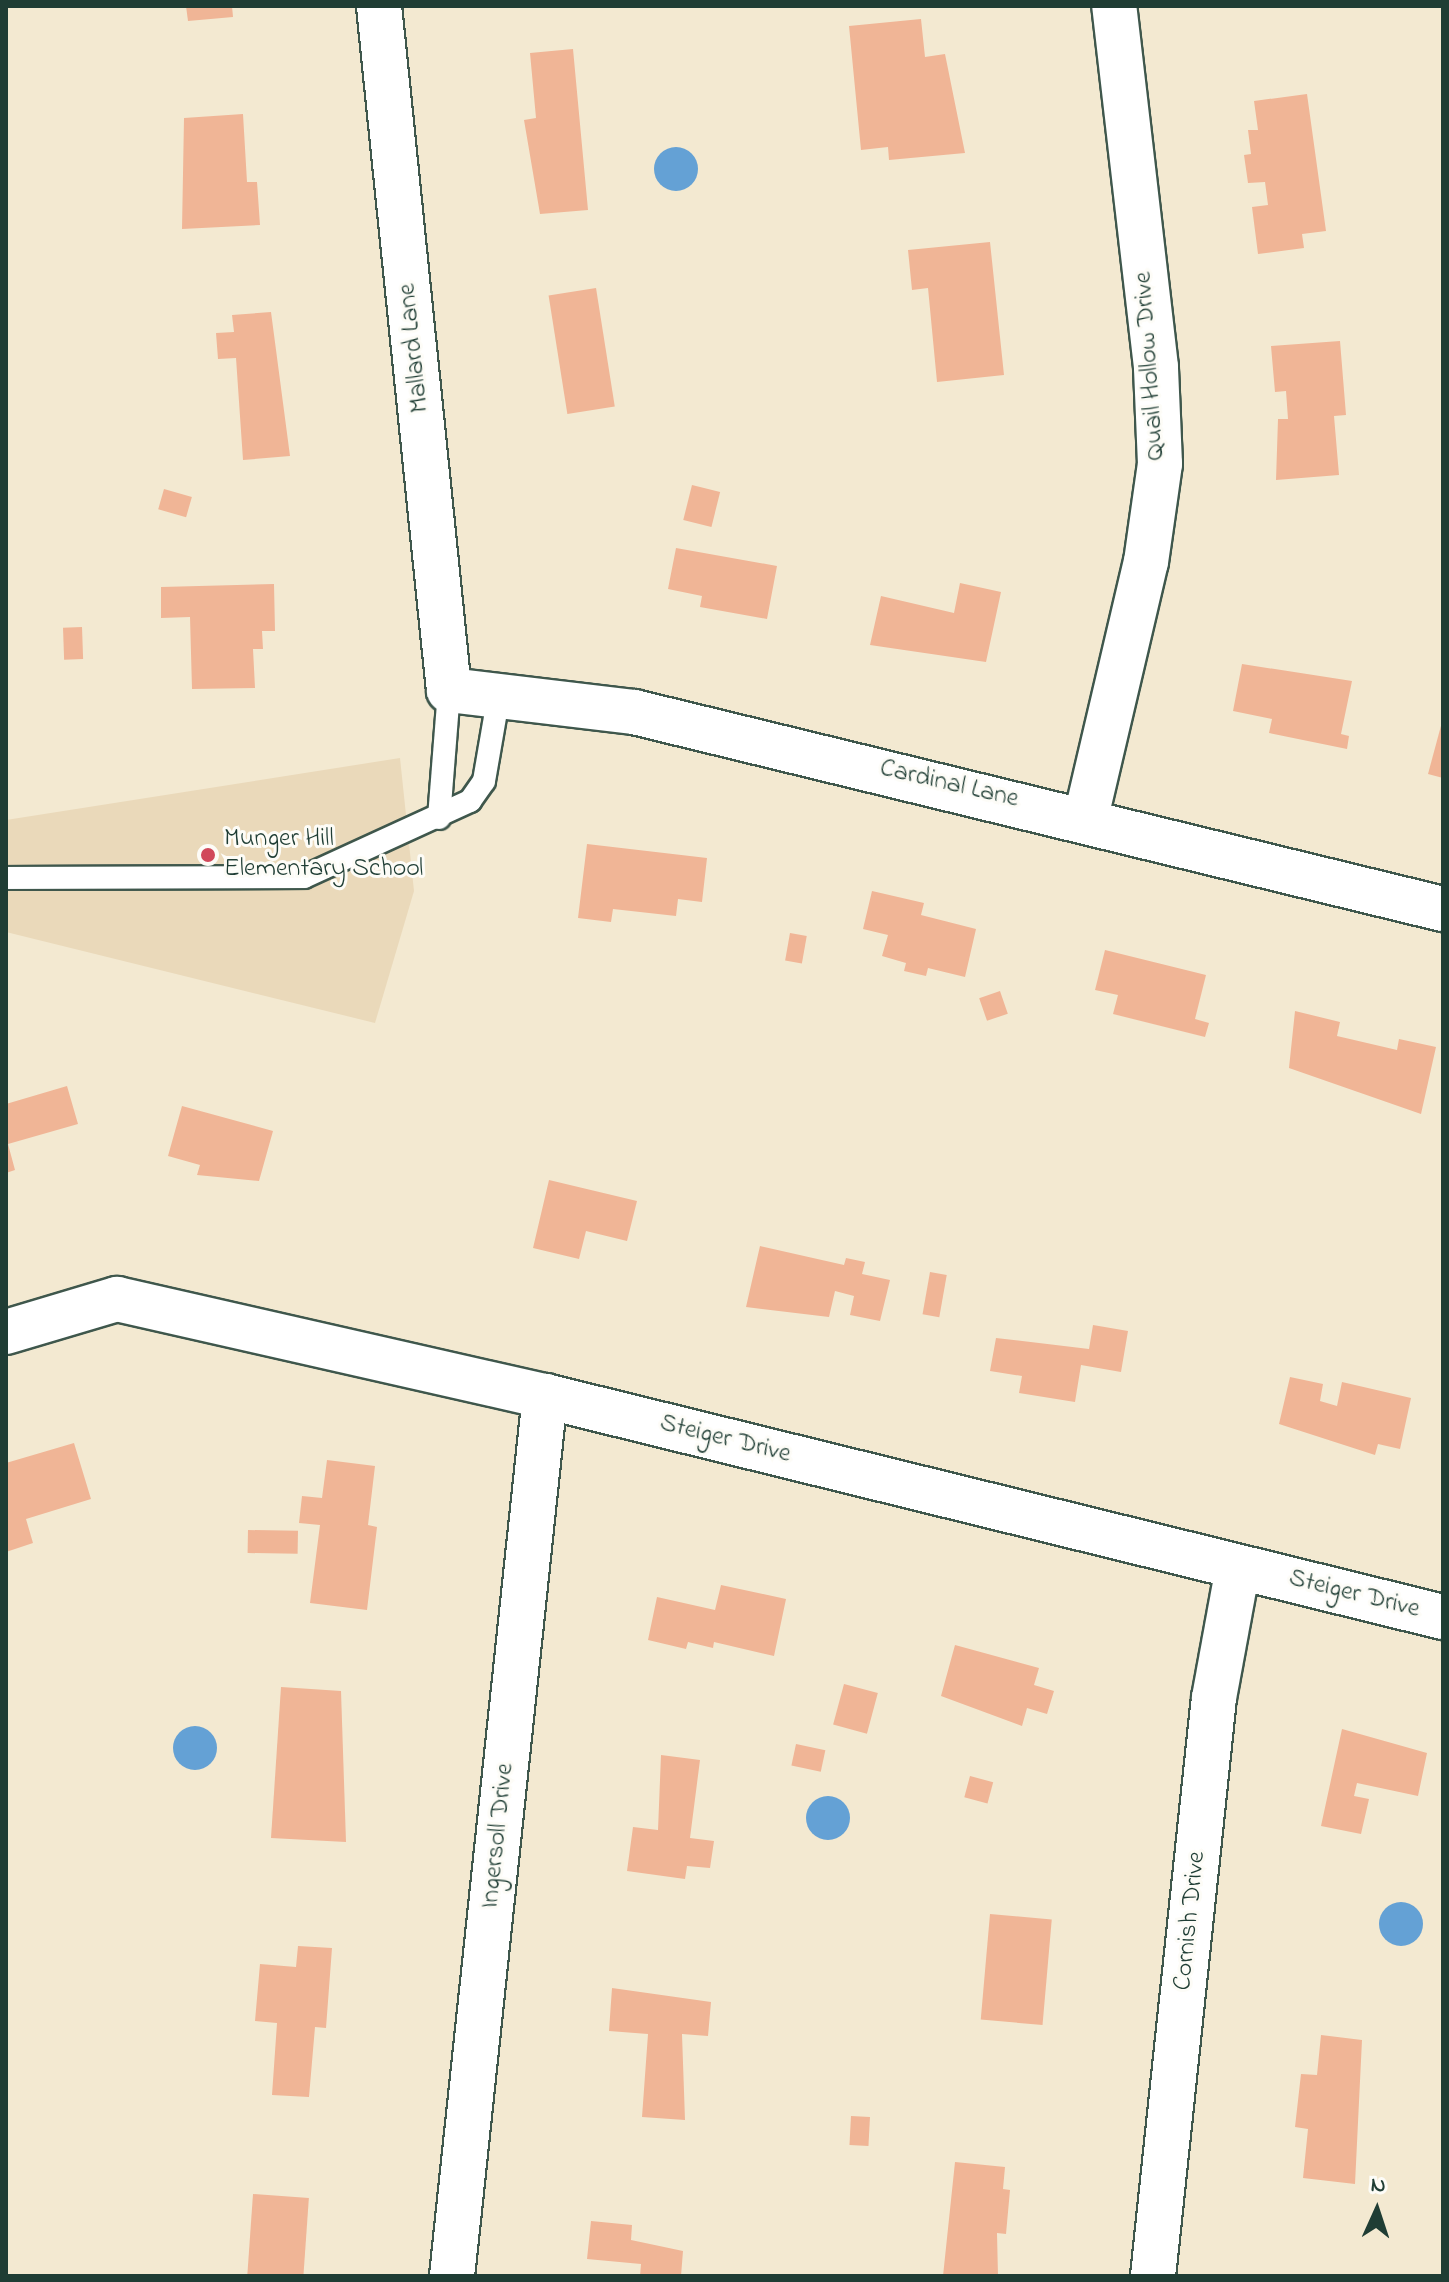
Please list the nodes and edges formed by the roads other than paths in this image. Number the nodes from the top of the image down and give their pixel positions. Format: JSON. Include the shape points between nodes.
{"nodes":[{"id":1,"x":379,"y":6,"type":"edge"},
{"id":2,"x":1114,"y":6,"type":"edge"},
{"id":3,"x":449,"y":690,"type":"junction"},
{"id":4,"x":499,"y":694,"type":"junction"},
{"id":5,"x":1086,"y":817,"type":"junction"},
{"id":6,"x":439,"y":818,"type":"junction"},
{"id":7,"x":6,"y":878,"type":"edge"},
{"id":8,"x":1443,"y":909,"type":"edge"},
{"id":9,"x":6,"y":1332,"type":"edge"},
{"id":10,"x":545,"y":1396,"type":"junction"},
{"id":11,"x":1238,"y":1567,"type":"junction"},
{"id":12,"x":1443,"y":1617,"type":"edge"},
{"id":13,"x":452,"y":2276,"type":"edge"},
{"id":14,"x":1153,"y":2276,"type":"edge"}],
"edges":[{"from":1,"to":3,"type":"street","name":"Mallard Lane"},
{"from":2,"to":5,"type":"street","name":"Quail Hollow Drive","via":[[1156,367],[1160,464],[1146,562]]},
{"from":3,"to":4,"type":"street","name":"Cardinal Lane"},
{"from":3,"to":6,"type":"lane"},
{"from":4,"to":5,"type":"street","name":"Cardinal Lane","via":[[634,712]]},
{"from":4,"to":6,"type":"lane","via":[[484,781],[470,801]]},
{"from":5,"to":8,"type":"street","name":"Cardinal Lane"},
{"from":6,"to":7,"type":"lane","via":[[304,877]]},
{"from":9,"to":10,"type":"street","name":"Steiger Drive","via":[[117,1299]]},
{"from":10,"to":11,"type":"street","name":"Steiger Drive"},
{"from":10,"to":13,"type":"street","name":"Ingersoll Drive"},
{"from":11,"to":12,"type":"street","name":"Steiger Drive"},
{"from":11,"to":14,"type":"street","name":"Cornish Drive","via":[[1214,1698]]}]}
